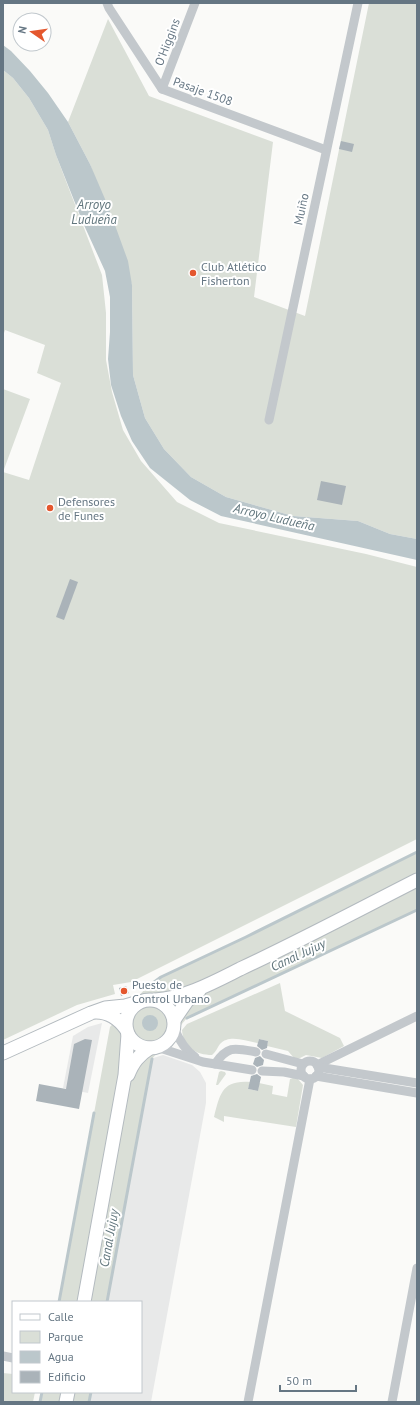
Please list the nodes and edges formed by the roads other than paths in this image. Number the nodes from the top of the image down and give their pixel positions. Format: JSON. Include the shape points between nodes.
{"nodes":[{"id":1,"x":195,"y":3,"type":"edge"},
{"id":2,"x":358,"y":3,"type":"edge"},
{"id":3,"x":108,"y":6,"type":"edge"},
{"id":4,"x":162,"y":89,"type":"junction"},
{"id":5,"x":326,"y":150,"type":"junction"},
{"id":6,"x":269,"y":420,"type":"dead end"},
{"id":7,"x":417,"y":880,"type":"edge"},
{"id":8,"x":206,"y":985,"type":"junction"},
{"id":9,"x":155,"y":1000,"type":"junction"},
{"id":10,"x":140,"y":1001,"type":"junction"},
{"id":11,"x":94,"y":1012,"type":"junction"},
{"id":12,"x":417,"y":1016,"type":"edge"},
{"id":13,"x":174,"y":1024,"type":"junction"},
{"id":14,"x":127,"y":1032,"type":"junction"},
{"id":15,"x":152,"y":1048,"type":"junction"},
{"id":16,"x":256,"y":1052,"type":"dead end"},
{"id":17,"x":3,"y":1053,"type":"edge"},
{"id":18,"x":266,"y":1054,"type":"dead end"},
{"id":19,"x":279,"y":1058,"type":"junction"},
{"id":20,"x":203,"y":1062,"type":"junction"},
{"id":21,"x":215,"y":1064,"type":"junction"},
{"id":22,"x":303,"y":1064,"type":"junction"},
{"id":23,"x":252,"y":1070,"type":"dead end"},
{"id":24,"x":262,"y":1072,"type":"dead end"},
{"id":25,"x":275,"y":1072,"type":"junction"},
{"id":26,"x":313,"y":1072,"type":"junction"},
{"id":27,"x":417,"y":1083,"type":"edge"},
{"id":28,"x":123,"y":1088,"type":"junction"},
{"id":29,"x":417,"y":1093,"type":"edge"},
{"id":30,"x":417,"y":1268,"type":"edge"},
{"id":31,"x":84,"y":1301,"type":"edge"},
{"id":32,"x":248,"y":1402,"type":"edge"},
{"id":33,"x":392,"y":1402,"type":"edge"}],
"edges":[{"from":1,"to":4,"type":"street","name":"O'Higgins"},
{"from":2,"to":5,"type":"street","name":"Muiño"},
{"from":3,"to":4,"type":"street","name":"Pasaje 1508"},
{"from":4,"to":5,"type":"street","name":"Pasaje 1508"},
{"from":5,"to":6,"type":"street","name":"Muiño"},
{"from":7,"to":8,"type":"main road"},
{"from":8,"to":9,"type":"main road","via":[[170,998]]},
{"from":8,"to":13,"type":"main road","via":[[187,1001]]},
{"from":9,"to":10,"type":"main road"},
{"from":9,"to":13,"type":"main road","via":[[168,1007]]},
{"from":10,"to":11,"type":"main road"},
{"from":10,"to":14,"type":"main road","via":[[128,1013]]},
{"from":11,"to":14,"type":"main road","via":[[102,1012],[116,1018]]},
{"from":11,"to":17,"type":"main road"},
{"from":12,"to":26,"type":"street"},
{"from":13,"to":15,"type":"main road","via":[[172,1035],[167,1041]]},
{"from":13,"to":20,"type":"street","via":[[178,1038],[185,1048]]},
{"from":14,"to":15,"type":"main road","via":[[136,1044]]},
{"from":14,"to":28,"type":"main road","via":[[127,1062]]},
{"from":15,"to":20,"type":"street"},
{"from":15,"to":28,"type":"main road","via":[[140,1054],[134,1062]]},
{"from":16,"to":21,"type":"street","via":[[236,1048],[220,1056]]},
{"from":18,"to":19,"type":"street"},
{"from":19,"to":22,"type":"street"},
{"from":19,"to":25,"type":"street"},
{"from":20,"to":21,"type":"street"},
{"from":21,"to":23,"type":"street"},
{"from":22,"to":26,"type":"street","via":[[301,1071]]},
{"from":22,"to":26,"type":"street","via":[[311,1061]]},
{"from":24,"to":25,"type":"street"},
{"from":25,"to":26,"type":"street"},
{"from":26,"to":27,"type":"street"},
{"from":26,"to":29,"type":"street"},
{"from":26,"to":32,"type":"street"},
{"from":28,"to":31,"type":"main road"},
{"from":30,"to":33,"type":"street"}]}
